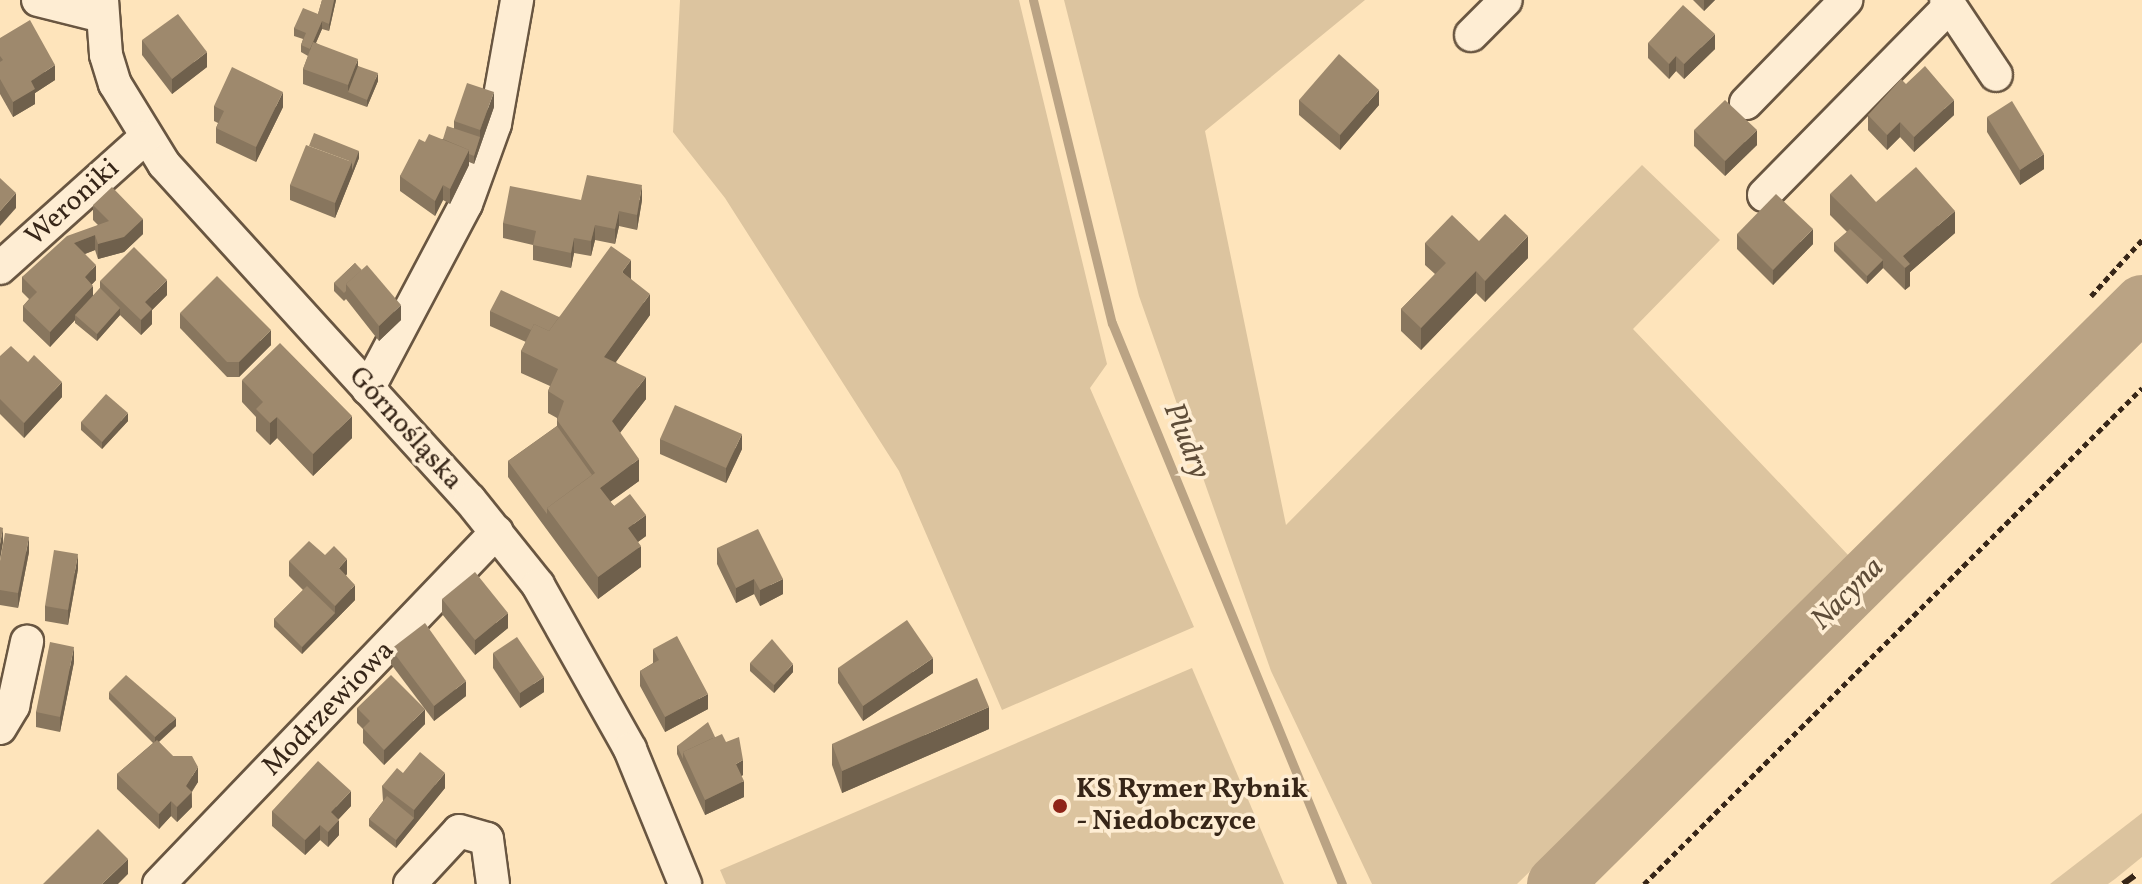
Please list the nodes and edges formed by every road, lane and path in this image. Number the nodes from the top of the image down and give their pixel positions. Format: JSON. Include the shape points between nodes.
{"nodes":[{"id":1,"x":38,"y":0,"type":"edge"},
{"id":2,"x":517,"y":0,"type":"edge"},
{"id":3,"x":1506,"y":0,"type":"edge"},
{"id":4,"x":1846,"y":0,"type":"edge"},
{"id":5,"x":1948,"y":3,"type":"edge"},
{"id":6,"x":102,"y":8,"type":"edge"},
{"id":7,"x":1471,"y":35,"type":"dead end"},
{"id":8,"x":1996,"y":75,"type":"dead end"},
{"id":9,"x":1746,"y":103,"type":"dead end"},
{"id":10,"x":145,"y":138,"type":"junction"},
{"id":11,"x":1764,"y":195,"type":"dead end"},
{"id":12,"x":2142,"y":240,"type":"edge"},
{"id":13,"x":0,"y":268,"type":"edge"},
{"id":14,"x":2091,"y":296,"type":"dead end"},
{"id":15,"x":2142,"y":388,"type":"edge"},
{"id":16,"x":368,"y":389,"type":"junction"},
{"id":17,"x":497,"y":532,"type":"junction"},
{"id":18,"x":27,"y":642,"type":"dead end"},
{"id":19,"x":0,"y":728,"type":"edge"},
{"id":20,"x":159,"y":884,"type":"edge"},
{"id":21,"x":410,"y":884,"type":"edge"},
{"id":22,"x":493,"y":884,"type":"edge"},
{"id":23,"x":685,"y":884,"type":"edge"},
{"id":24,"x":1644,"y":884,"type":"edge"}],
"edges":[{"from":1,"to":6,"type":"street"},
{"from":2,"to":16,"type":"street","via":[[495,124],[466,204]]},
{"from":3,"to":7,"type":"street"},
{"from":4,"to":9,"type":"street"},
{"from":5,"to":8,"type":"street"},
{"from":5,"to":11,"type":"street"},
{"from":6,"to":10,"type":"street","name":"Górnośląska","via":[[115,84]]},
{"from":10,"to":13,"type":"street","name":"Weroniki"},
{"from":10,"to":16,"type":"street","name":"Górnośląska"},
{"from":12,"to":14,"type":"path"},
{"from":15,"to":24,"type":"path"},
{"from":16,"to":17,"type":"street","name":"Górnośląska"},
{"from":17,"to":20,"type":"street","name":"Modrzewiowa"},
{"from":17,"to":23,"type":"street","name":"Górnośląska","via":[[538,585],[606,701]]},
{"from":18,"to":19,"type":"street","via":[[13,706]]},
{"from":21,"to":22,"type":"street","via":[[459,831],[487,839]]}]}
